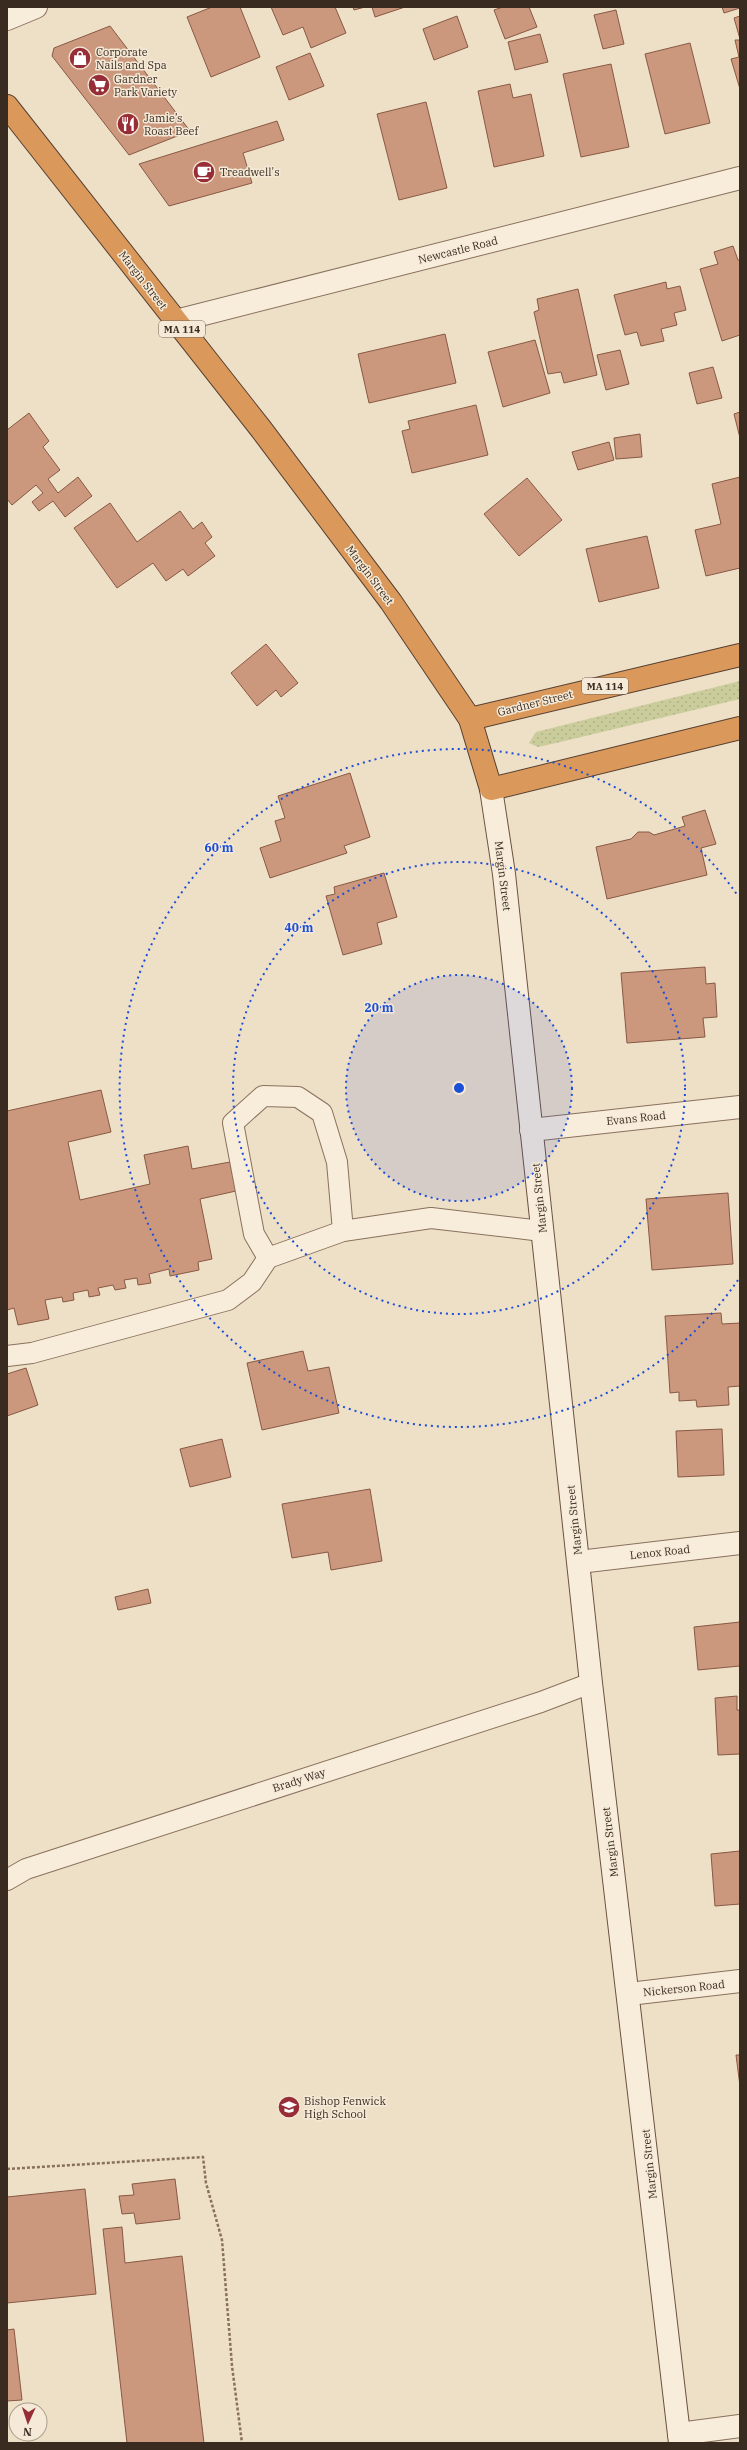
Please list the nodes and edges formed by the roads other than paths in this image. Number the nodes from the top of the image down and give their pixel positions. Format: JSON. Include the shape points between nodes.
{"nodes":[{"id":1,"x":36,"y":7,"type":"edge"},
{"id":2,"x":7,"y":19,"type":"edge"},
{"id":3,"x":7,"y":106,"type":"edge"},
{"id":4,"x":740,"y":178,"type":"edge"},
{"id":5,"x":176,"y":321,"type":"junction"},
{"id":6,"x":740,"y":655,"type":"edge"},
{"id":7,"x":470,"y":719,"type":"junction"},
{"id":8,"x":740,"y":728,"type":"edge"},
{"id":9,"x":491,"y":788,"type":"junction"},
{"id":10,"x":740,"y":1107,"type":"edge"},
{"id":11,"x":531,"y":1130,"type":"junction"},
{"id":12,"x":343,"y":1231,"type":"junction"},
{"id":13,"x":542,"y":1231,"type":"junction"},
{"id":14,"x":268,"y":1258,"type":"junction"},
{"id":15,"x":7,"y":1356,"type":"edge"},
{"id":16,"x":740,"y":1543,"type":"edge"},
{"id":17,"x":579,"y":1562,"type":"junction"},
{"id":18,"x":591,"y":1683,"type":"junction"},
{"id":19,"x":7,"y":1880,"type":"edge"},
{"id":20,"x":740,"y":1981,"type":"edge"},
{"id":21,"x":628,"y":1994,"type":"junction"},
{"id":22,"x":740,"y":2426,"type":"edge"},
{"id":23,"x":679,"y":2438,"type":"edge"}],
"edges":[{"from":1,"to":2,"type":"main road"},
{"from":3,"to":5,"type":"highway","name":"Margin Street","number":"MA 114"},
{"from":4,"to":5,"type":"main road","name":"Newcastle Road"},
{"from":5,"to":7,"type":"highway","name":"Margin Street","number":"MA 114","via":[[391,602]]},
{"from":6,"to":7,"type":"highway","name":"Gardner Street","number":"MA 114"},
{"from":7,"to":9,"type":"highway","name":"Margin Street","number":"MA 114"},
{"from":8,"to":9,"type":"highway"},
{"from":9,"to":11,"type":"main road","name":"Margin Street","via":[[504,874]]},
{"from":10,"to":11,"type":"main road","name":"Evans Road"},
{"from":11,"to":13,"type":"main road","name":"Margin Street"},
{"from":12,"to":13,"type":"lane","via":[[431,1218]]},
{"from":12,"to":14,"type":"lane"},
{"from":12,"to":14,"type":"lane","via":[[337,1162],[322,1113],[298,1097],[263,1096],[232,1123],[254,1234]]},
{"from":13,"to":17,"type":"main road","name":"Margin Street"},
{"from":14,"to":15,"type":"lane","via":[[252,1282],[228,1300],[32,1353]]},
{"from":16,"to":17,"type":"main road","name":"Lenox Road"},
{"from":17,"to":18,"type":"main road","name":"Margin Street"},
{"from":18,"to":19,"type":"lane","name":"Brady Way","via":[[542,1702],[26,1869]]},
{"from":18,"to":21,"type":"main road","name":"Margin Street"},
{"from":20,"to":21,"type":"main road","name":"Nickerson Road"},
{"from":21,"to":23,"type":"main road","name":"Margin Street"},
{"from":22,"to":23,"type":"main road"}]}
